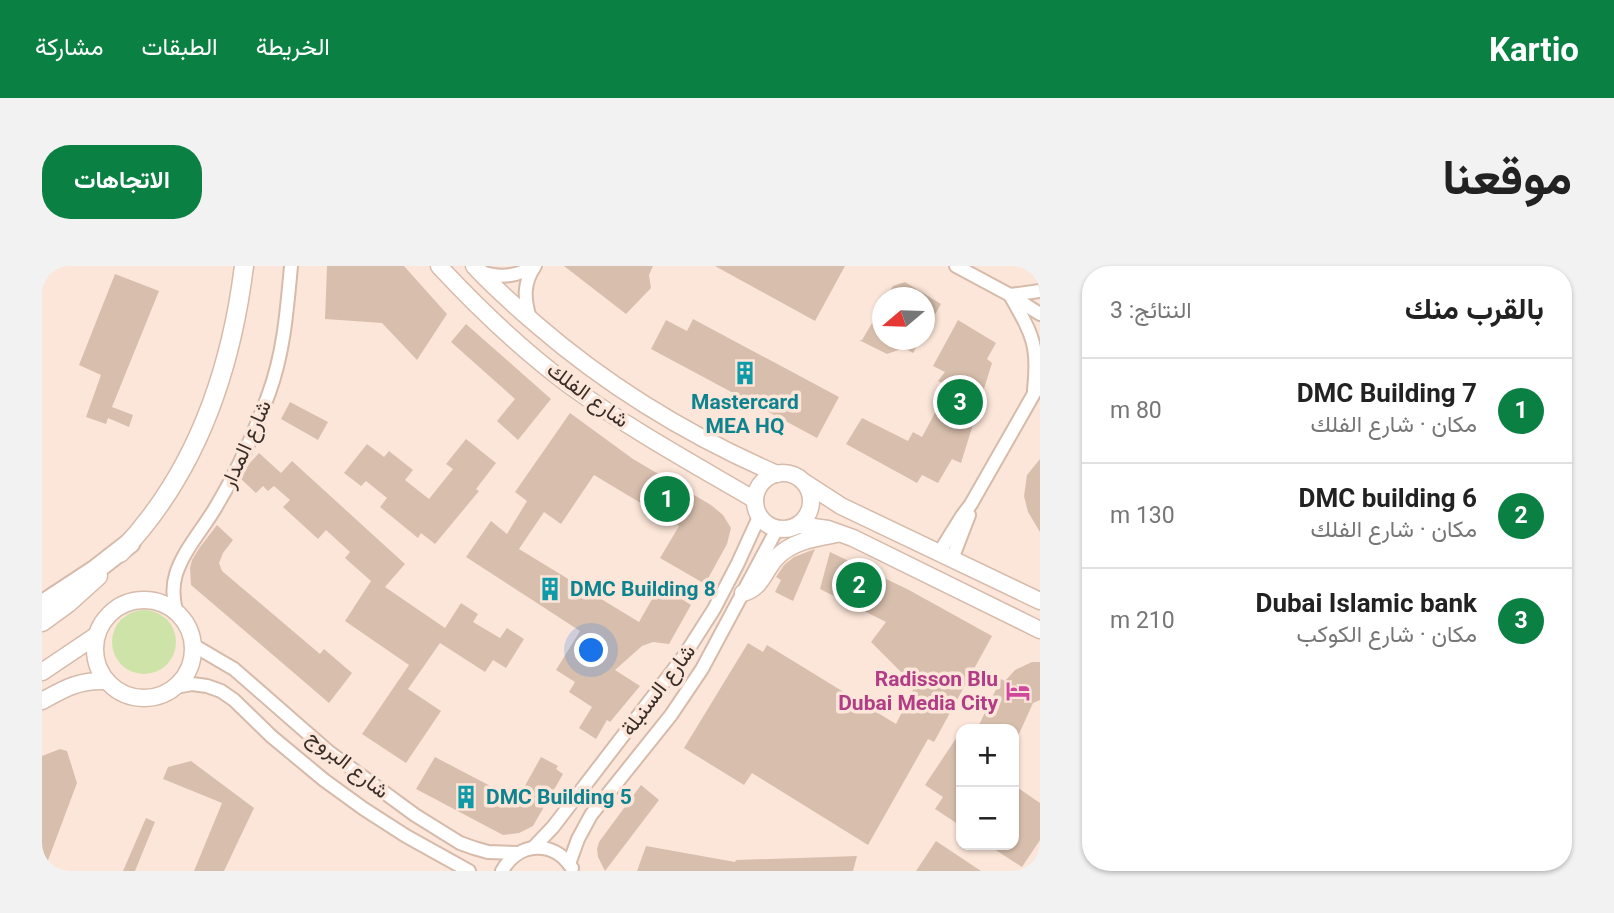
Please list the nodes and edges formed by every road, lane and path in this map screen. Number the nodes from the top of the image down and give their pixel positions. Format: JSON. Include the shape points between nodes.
{"nodes":[{"id":1,"x":244,"y":266,"type":"edge"},
{"id":2,"x":291,"y":266,"type":"edge"},
{"id":3,"x":439,"y":266,"type":"edge"},
{"id":4,"x":534,"y":266,"type":"edge"},
{"id":5,"x":956,"y":266,"type":"edge"},
{"id":6,"x":477,"y":269,"type":"edge"},
{"id":7,"x":1040,"y":291,"type":"edge"},
{"id":8,"x":1010,"y":295,"type":"junction"},
{"id":9,"x":1040,"y":302,"type":"edge"},
{"id":10,"x":1040,"y":314,"type":"edge"},
{"id":11,"x":530,"y":319,"type":"junction"},
{"id":12,"x":1040,"y":383,"type":"edge"},
{"id":13,"x":1034,"y":395,"type":"junction"},
{"id":14,"x":777,"y":474,"type":"junction"},
{"id":15,"x":804,"y":482,"type":"junction"},
{"id":16,"x":755,"y":500,"type":"junction"},
{"id":17,"x":759,"y":517,"type":"junction"},
{"id":18,"x":799,"y":525,"type":"junction"},
{"id":19,"x":777,"y":529,"type":"junction"},
{"id":20,"x":841,"y":533,"type":"junction"},
{"id":21,"x":130,"y":543,"type":"junction"},
{"id":22,"x":946,"y":556,"type":"junction"},
{"id":23,"x":743,"y":593,"type":"junction"},
{"id":24,"x":1040,"y":601,"type":"edge"},
{"id":25,"x":42,"y":605,"type":"edge"},
{"id":26,"x":176,"y":611,"type":"junction"},
{"id":27,"x":42,"y":622,"type":"edge"},
{"id":28,"x":1040,"y":629,"type":"edge"},
{"id":29,"x":97,"y":635,"type":"junction"},
{"id":30,"x":193,"y":645,"type":"junction"},
{"id":31,"x":42,"y":672,"type":"edge"},
{"id":32,"x":106,"y":681,"type":"junction"},
{"id":33,"x":176,"y":687,"type":"junction"},
{"id":34,"x":42,"y":701,"type":"edge"},
{"id":35,"x":533,"y":848,"type":"junction"},
{"id":36,"x":517,"y":853,"type":"junction"},
{"id":37,"x":571,"y":867,"type":"edge"},
{"id":38,"x":469,"y":871,"type":"edge"},
{"id":39,"x":502,"y":871,"type":"edge"}],
"edges":[{"from":1,"to":21,"type":"main road","via":[[222,377],[207,416],[176,478]]},
{"from":2,"to":26,"type":"street","name":"شارع المدار","via":[[285,329],[269,392],[222,498],[178,568]]},
{"from":3,"to":16,"type":"street","name":"شارع الفلك","via":[[498,325],[569,385]]},
{"from":4,"to":6,"type":"street","via":[[513,275],[490,275]]},
{"from":4,"to":11,"type":"street","via":[[526,288]]},
{"from":5,"to":8,"type":"street"},
{"from":6,"to":11,"type":"street","name":"شارع الفلك"},
{"from":7,"to":8,"type":"street"},
{"from":8,"to":9,"type":"street"},
{"from":8,"to":10,"type":"street"},
{"from":8,"to":13,"type":"street","via":[[1035,346]]},
{"from":11,"to":14,"type":"street","name":"شارع الفلك","via":[[585,365],[658,415]]},
{"from":12,"to":13,"type":"street"},
{"from":13,"to":22,"type":"street"},
{"from":14,"to":15,"type":"street","via":[[791,474]]},
{"from":14,"to":16,"type":"street","via":[[760,486]]},
{"from":15,"to":18,"type":"street","via":[[811,503]]},
{"from":15,"to":22,"type":"street","via":[[841,506]]},
{"from":16,"to":17,"type":"street"},
{"from":17,"to":19,"type":"street"},
{"from":17,"to":35,"type":"street","name":"شارع السنبلة","via":[[720,598],[684,656],[554,827]]},
{"from":18,"to":19,"type":"street"},
{"from":18,"to":20,"type":"street"},
{"from":19,"to":23,"type":"street","name":"شارع السنبلة"},
{"from":20,"to":23,"type":"street","via":[[787,549],[760,583]]},
{"from":20,"to":28,"type":"street"},
{"from":21,"to":25,"type":"main road"},
{"from":21,"to":27,"type":"main road"},
{"from":22,"to":24,"type":"street"},
{"from":23,"to":37,"type":"street","name":"شارع السنبلة","via":[[688,692],[591,815],[578,839]]},
{"from":26,"to":29,"type":"street","via":[[148,600],[127,603],[108,615]]},
{"from":26,"to":30,"type":"street","via":[[185,621]]},
{"from":29,"to":31,"type":"street"},
{"from":29,"to":32,"type":"street","via":[[94,651]]},
{"from":30,"to":33,"type":"street","via":[[186,675]]},
{"from":30,"to":36,"type":"street","name":"شارع البروج","via":[[234,669],[329,752],[415,815],[474,849]]},
{"from":32,"to":33,"type":"street","via":[[132,698],[148,699]]},
{"from":32,"to":34,"type":"street","via":[[79,682]]},
{"from":33,"to":38,"type":"street","name":"شارع البروج","via":[[192,684],[221,691],[324,780],[406,836]]},
{"from":35,"to":36,"type":"street"},
{"from":35,"to":37,"type":"street","via":[[560,854]]},
{"from":36,"to":39,"type":"street"}]}
